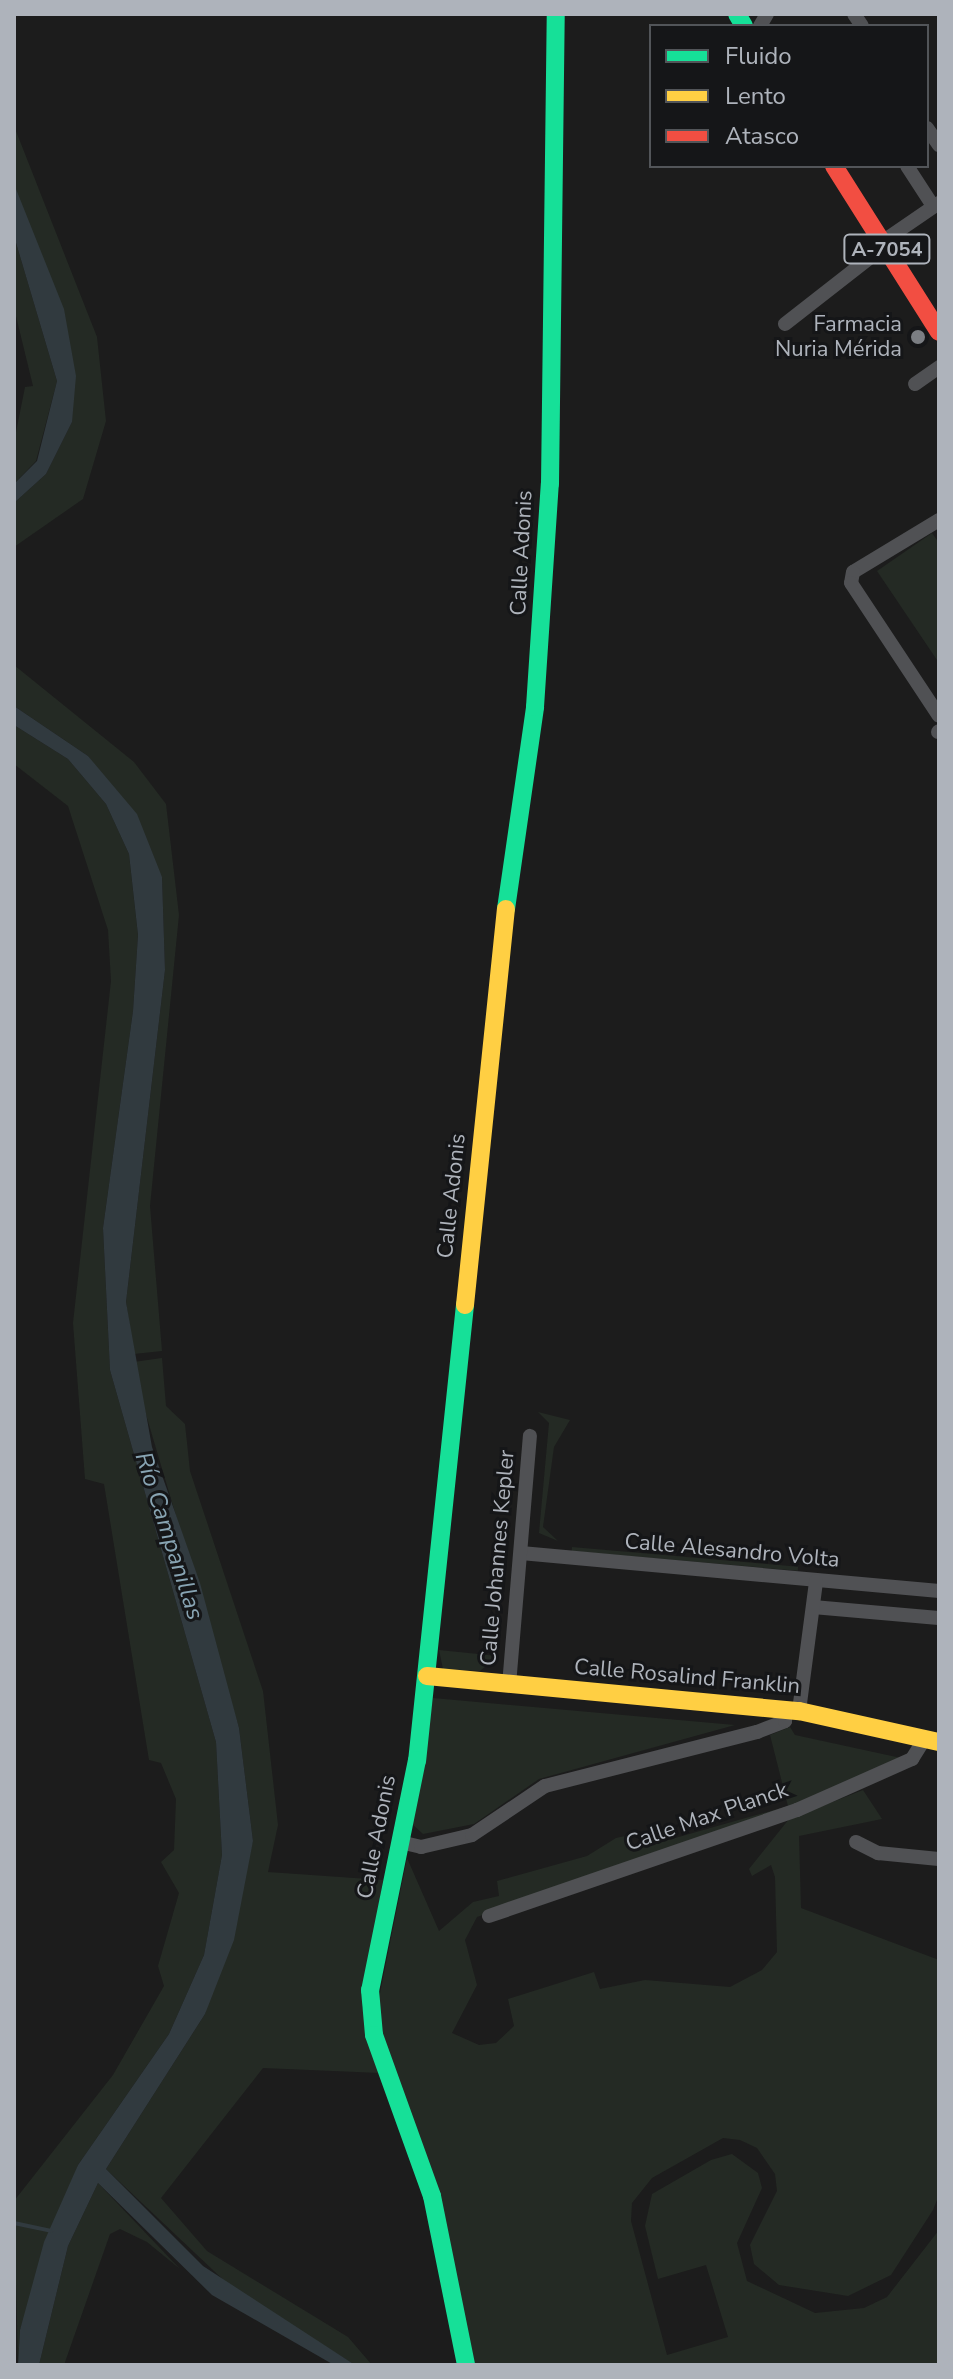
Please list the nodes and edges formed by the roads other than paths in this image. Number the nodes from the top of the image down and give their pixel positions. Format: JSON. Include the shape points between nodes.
{"nodes":[{"id":1,"x":556,"y":14,"type":"edge"},
{"id":2,"x":835,"y":168,"type":"edge"},
{"id":3,"x":908,"y":168,"type":"edge"},
{"id":4,"x":936,"y":205,"type":"edge"},
{"id":5,"x":884,"y":244,"type":"junction"},
{"id":6,"x":785,"y":324,"type":"dead end"},
{"id":7,"x":939,"y":332,"type":"edge"},
{"id":8,"x":939,"y":367,"type":"edge"},
{"id":9,"x":915,"y":384,"type":"dead end"},
{"id":10,"x":939,"y":520,"type":"edge"},
{"id":11,"x":939,"y":716,"type":"edge"},
{"id":12,"x":530,"y":1436,"type":"dead end"},
{"id":13,"x":521,"y":1553,"type":"junction"},
{"id":14,"x":816,"y":1581,"type":"junction"},
{"id":15,"x":939,"y":1591,"type":"edge"},
{"id":16,"x":813,"y":1607,"type":"junction"},
{"id":17,"x":939,"y":1618,"type":"edge"},
{"id":18,"x":427,"y":1676,"type":"junction"},
{"id":19,"x":509,"y":1685,"type":"junction"},
{"id":20,"x":793,"y":1710,"type":"junction"},
{"id":21,"x":932,"y":1740,"type":"edge"},
{"id":22,"x":400,"y":1842,"type":"junction"},
{"id":23,"x":856,"y":1842,"type":"dead end"},
{"id":24,"x":939,"y":1859,"type":"edge"},
{"id":25,"x":489,"y":1916,"type":"dead end"},
{"id":26,"x":466,"y":2365,"type":"edge"}],
"edges":[{"from":1,"to":18,"type":"main road","name":"Calle Adonis","via":[[545,599],[512,851]]},
{"from":2,"to":5,"type":"main road","number":"A-7054"},
{"from":3,"to":4,"type":"street"},
{"from":4,"to":5,"type":"street"},
{"from":5,"to":6,"type":"street"},
{"from":5,"to":7,"type":"main road","number":"A-7054"},
{"from":8,"to":9,"type":"street"},
{"from":10,"to":11,"type":"street","via":[[853,572],[851,583]]},
{"from":12,"to":13,"type":"street","name":"Calle Johannes Kepler"},
{"from":13,"to":14,"type":"street","name":"Calle Alesandro Volta"},
{"from":13,"to":19,"type":"street","name":"Calle Johannes Kepler"},
{"from":14,"to":15,"type":"street","name":"Calle Alesandro Volta"},
{"from":14,"to":16,"type":"street"},
{"from":16,"to":17,"type":"street"},
{"from":16,"to":20,"type":"street"},
{"from":18,"to":19,"type":"main road","name":"Calle Rosalind Franklin"},
{"from":18,"to":22,"type":"main road","name":"Calle Adonis"},
{"from":19,"to":20,"type":"main road","name":"Calle Rosalind Franklin"},
{"from":20,"to":21,"type":"main road","name":"Calle Rosalind Franklin"},
{"from":20,"to":22,"type":"street","via":[[785,1721],[757,1732],[545,1786],[472,1835],[421,1847]]},
{"from":21,"to":25,"type":"street","name":"Calle Max Planck","via":[[912,1759],[797,1810]]},
{"from":22,"to":26,"type":"main road","name":"Calle Adonis","via":[[370,2016],[432,2196]]},
{"from":23,"to":24,"type":"street","via":[[878,1853]]}]}
